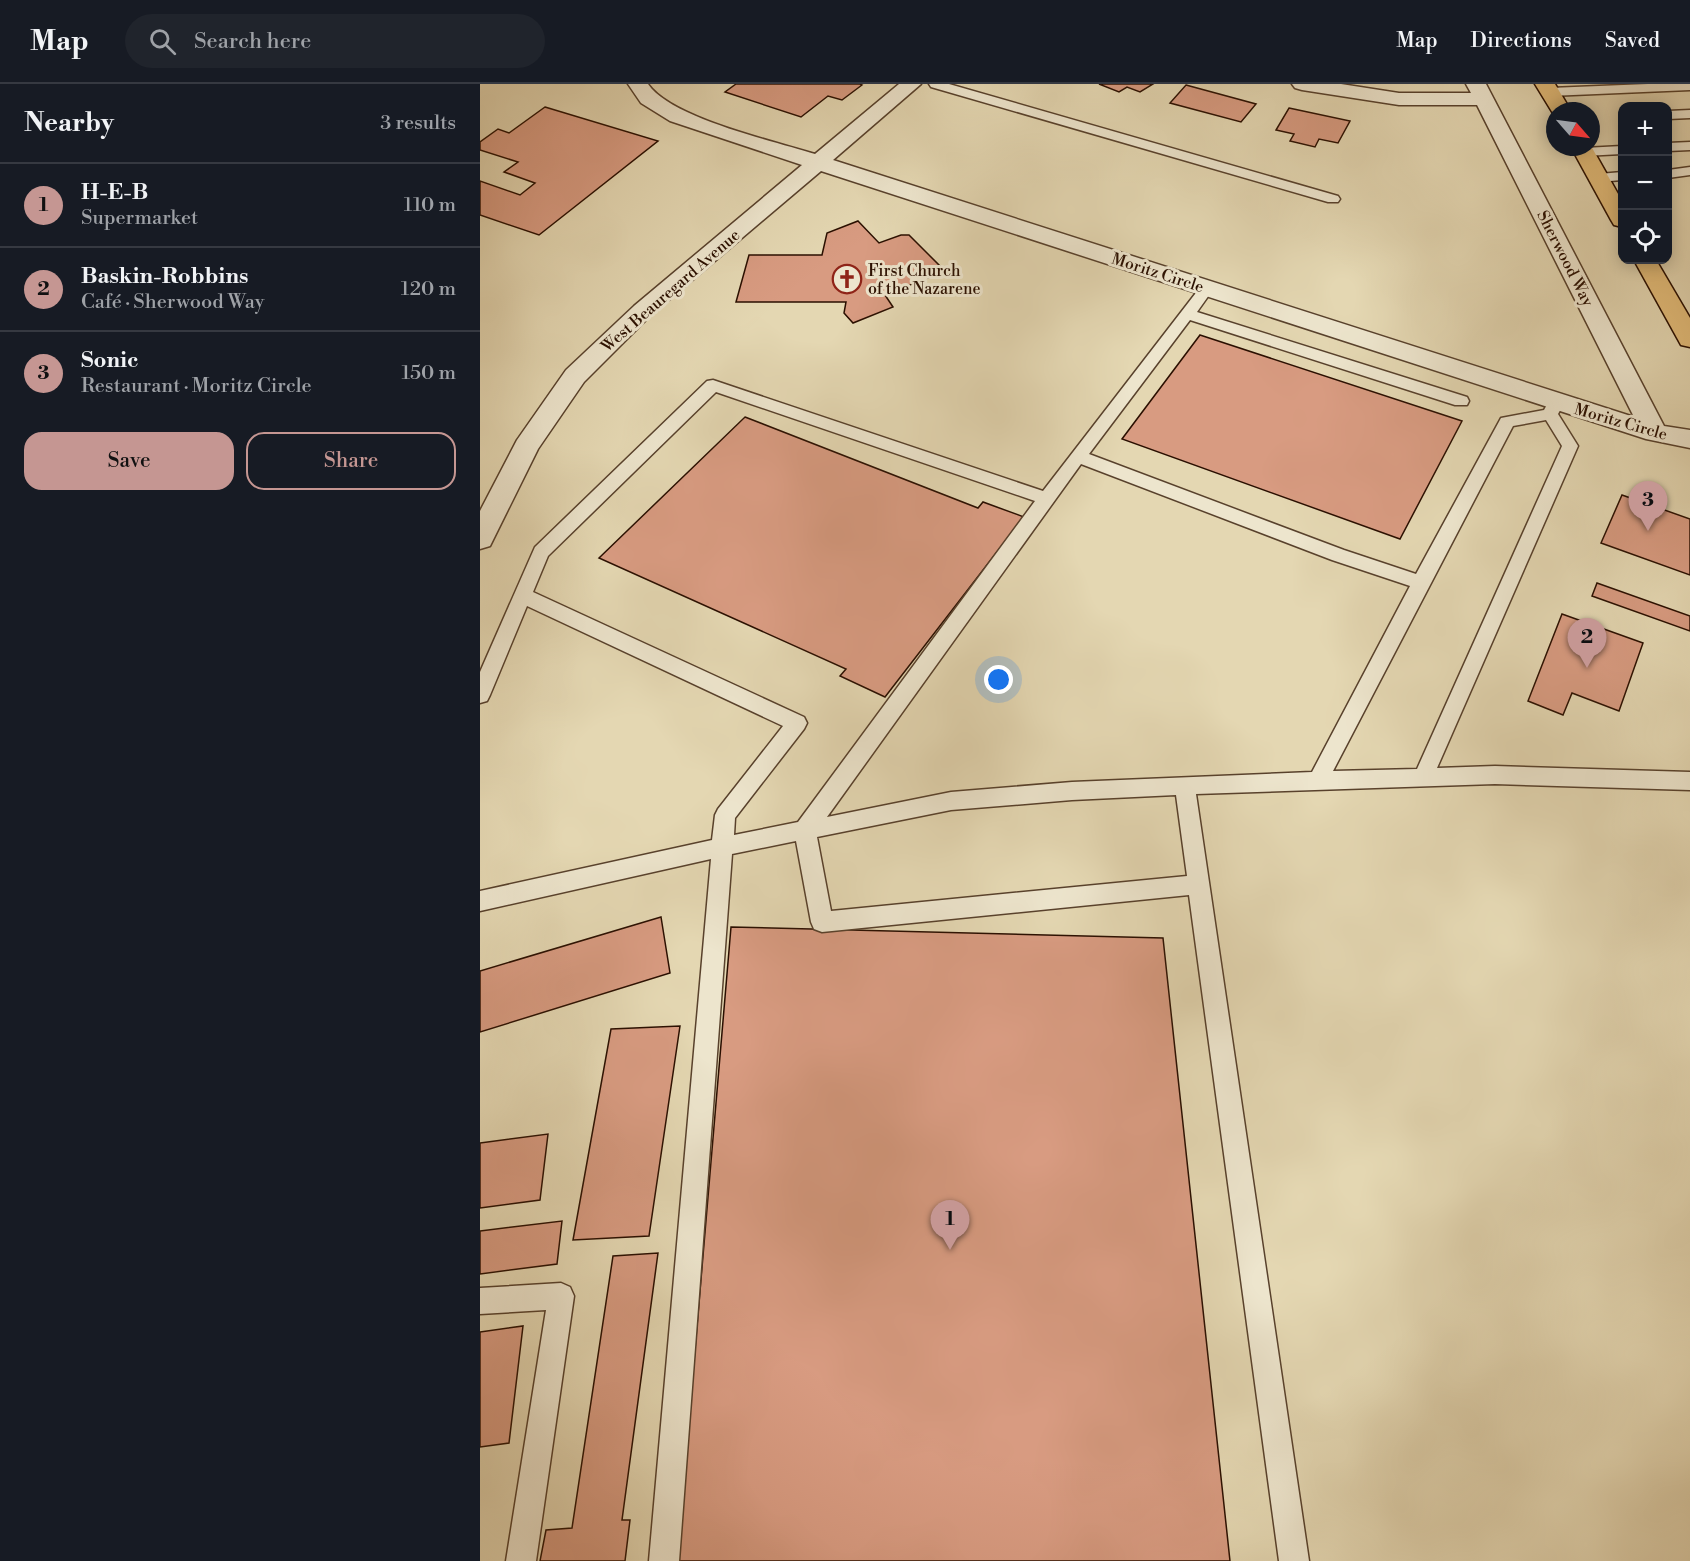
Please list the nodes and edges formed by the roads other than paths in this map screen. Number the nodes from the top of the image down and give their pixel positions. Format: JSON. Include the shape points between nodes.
{"nodes":[{"id":1,"x":638,"y":84,"type":"edge"},
{"id":2,"x":910,"y":84,"type":"edge"},
{"id":3,"x":935,"y":84,"type":"edge"},
{"id":4,"x":1302,"y":84,"type":"edge"},
{"id":5,"x":1690,"y":86,"type":"edge"},
{"id":6,"x":1548,"y":88,"type":"edge"},
{"id":7,"x":1480,"y":92,"type":"edge"},
{"id":8,"x":1556,"y":102,"type":"edge"},
{"id":9,"x":1690,"y":114,"type":"edge"},
{"id":10,"x":1672,"y":115,"type":"edge"},
{"id":11,"x":1690,"y":146,"type":"edge"},
{"id":12,"x":1672,"y":147,"type":"edge"},
{"id":13,"x":1600,"y":150,"type":"edge"},
{"id":14,"x":1618,"y":150,"type":"edge"},
{"id":15,"x":1586,"y":156,"type":"edge"},
{"id":16,"x":818,"y":163,"type":"junction"},
{"id":17,"x":1690,"y":171,"type":"edge"},
{"id":18,"x":1672,"y":173,"type":"edge"},
{"id":19,"x":1618,"y":176,"type":"edge"},
{"id":20,"x":1599,"y":178,"type":"junction"},
{"id":21,"x":1333,"y":199,"type":"dead end"},
{"id":22,"x":1618,"y":211,"type":"edge"},
{"id":23,"x":1647,"y":264,"type":"edge"},
{"id":24,"x":1207,"y":288,"type":"junction"},
{"id":25,"x":1187,"y":314,"type":"junction"},
{"id":26,"x":1690,"y":339,"type":"edge"},
{"id":27,"x":1461,"y":401,"type":"dead end"},
{"id":28,"x":1553,"y":408,"type":"junction"},
{"id":29,"x":1655,"y":433,"type":"junction"},
{"id":30,"x":1690,"y":439,"type":"edge"},
{"id":31,"x":1078,"y":456,"type":"junction"},
{"id":32,"x":1047,"y":499,"type":"junction"},
{"id":33,"x":480,"y":539,"type":"edge"},
{"id":34,"x":1421,"y":583,"type":"junction"},
{"id":35,"x":522,"y":595,"type":"junction"},
{"id":36,"x":480,"y":694,"type":"edge"},
{"id":37,"x":1423,"y":777,"type":"junction"},
{"id":38,"x":1318,"y":780,"type":"junction"},
{"id":39,"x":1185,"y":786,"type":"junction"},
{"id":40,"x":1689,"y":786,"type":"edge"},
{"id":41,"x":805,"y":830,"type":"junction"},
{"id":42,"x":721,"y":847,"type":"junction"},
{"id":43,"x":1199,"y":884,"type":"junction"},
{"id":44,"x":480,"y":901,"type":"edge"},
{"id":45,"x":480,"y":1301,"type":"edge"},
{"id":46,"x":521,"y":1561,"type":"edge"},
{"id":47,"x":664,"y":1561,"type":"edge"},
{"id":48,"x":1294,"y":1561,"type":"edge"}],
"edges":[{"from":1,"to":16,"type":"street","name":"Moritz Circle","via":[[648,99],[677,117]]},
{"from":2,"to":16,"type":"street","name":"West Beauregard Avenue"},
{"from":3,"to":21,"type":"lane"},
{"from":4,"to":7,"type":"street","via":[[1399,99]]},
{"from":5,"to":6,"type":"lane"},
{"from":6,"to":8,"type":"main road"},
{"from":7,"to":29,"type":"street","name":"Sherwood Way"},
{"from":9,"to":10,"type":"lane"},
{"from":11,"to":12,"type":"lane"},
{"from":13,"to":14,"type":"lane"},
{"from":15,"to":20,"type":"main road"},
{"from":16,"to":24,"type":"street","name":"Moritz Circle"},
{"from":16,"to":33,"type":"street","name":"West Beauregard Avenue","via":[[642,311],[575,376],[526,446]]},
{"from":17,"to":18,"type":"lane"},
{"from":19,"to":20,"type":"lane"},
{"from":20,"to":22,"type":"main road"},
{"from":23,"to":26,"type":"main road"},
{"from":24,"to":25,"type":"lane"},
{"from":24,"to":28,"type":"street","name":"Moritz Circle"},
{"from":25,"to":27,"type":"lane"},
{"from":25,"to":31,"type":"lane"},
{"from":28,"to":29,"type":"street","name":"Moritz Circle"},
{"from":28,"to":34,"type":"lane","via":[[1508,422]]},
{"from":28,"to":37,"type":"lane","via":[[1570,446]]},
{"from":29,"to":30,"type":"street","name":"Moritz Circle"},
{"from":31,"to":32,"type":"lane"},
{"from":31,"to":34,"type":"lane"},
{"from":32,"to":35,"type":"lane","via":[[713,385],[541,552]]},
{"from":32,"to":41,"type":"lane"},
{"from":34,"to":38,"type":"lane"},
{"from":35,"to":36,"type":"lane"},
{"from":35,"to":42,"type":"lane","via":[[797,723],[725,815]]},
{"from":37,"to":38,"type":"lane"},
{"from":37,"to":40,"type":"lane","via":[[1495,775]]},
{"from":38,"to":39,"type":"lane"},
{"from":39,"to":41,"type":"lane","via":[[1072,790],[951,801]]},
{"from":39,"to":43,"type":"lane"},
{"from":41,"to":42,"type":"lane"},
{"from":41,"to":43,"type":"lane","via":[[822,922]]},
{"from":42,"to":44,"type":"lane"},
{"from":42,"to":47,"type":"lane"},
{"from":43,"to":48,"type":"lane"},
{"from":45,"to":46,"type":"lane","via":[[561,1296]]}]}
